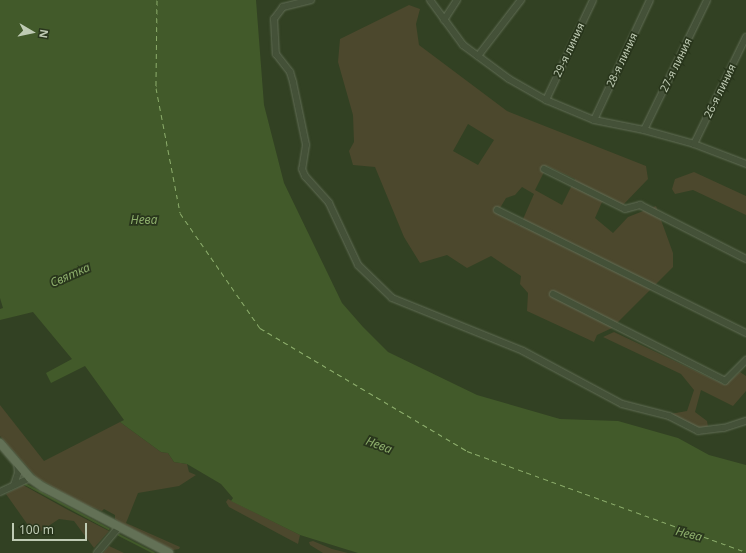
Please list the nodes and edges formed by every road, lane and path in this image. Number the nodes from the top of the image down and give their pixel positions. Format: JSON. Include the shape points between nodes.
{"nodes":[{"id":1,"x":311,"y":0,"type":"edge"},
{"id":2,"x":430,"y":0,"type":"edge"},
{"id":3,"x":457,"y":0,"type":"edge"},
{"id":4,"x":521,"y":0,"type":"edge"},
{"id":5,"x":593,"y":0,"type":"edge"},
{"id":6,"x":650,"y":0,"type":"edge"},
{"id":7,"x":707,"y":0,"type":"edge"},
{"id":8,"x":444,"y":20,"type":"junction"},
{"id":9,"x":746,"y":38,"type":"edge"},
{"id":10,"x":478,"y":56,"type":"junction"},
{"id":11,"x":546,"y":100,"type":"junction"},
{"id":12,"x":594,"y":120,"type":"junction"},
{"id":13,"x":644,"y":130,"type":"junction"},
{"id":14,"x":694,"y":144,"type":"junction"},
{"id":15,"x":745,"y":162,"type":"edge"},
{"id":16,"x":544,"y":169,"type":"dead end"},
{"id":17,"x":497,"y":210,"type":"dead end"},
{"id":18,"x":746,"y":259,"type":"edge"},
{"id":19,"x":553,"y":294,"type":"dead end"},
{"id":20,"x":746,"y":333,"type":"edge"},
{"id":21,"x":745,"y":364,"type":"edge"},
{"id":22,"x":746,"y":421,"type":"edge"},
{"id":23,"x":0,"y":443,"type":"edge"},
{"id":24,"x":17,"y":463,"type":"junction"},
{"id":25,"x":30,"y":478,"type":"junction"},
{"id":26,"x":14,"y":485,"type":"junction"},
{"id":27,"x":0,"y":492,"type":"edge"},
{"id":28,"x":119,"y":527,"type":"junction"},
{"id":29,"x":97,"y":553,"type":"edge"},
{"id":30,"x":169,"y":553,"type":"edge"}],
"edges":[{"from":1,"to":22,"type":"street","via":[[283,7],[274,19],[276,54],[290,72],[306,145],[302,169],[305,176],[329,203],[358,265],[392,298],[523,351],[622,404],[669,416],[698,431],[724,428]]},
{"from":2,"to":8,"type":"street"},
{"from":3,"to":8,"type":"street"},
{"from":4,"to":10,"type":"street"},
{"from":5,"to":11,"type":"street","name":"29-я линия"},
{"from":6,"to":12,"type":"street","name":"28-я линия"},
{"from":7,"to":13,"type":"street","name":"27-я линия"},
{"from":8,"to":10,"type":"street","via":[[464,45]]},
{"from":9,"to":14,"type":"street","name":"26-я линия"},
{"from":10,"to":11,"type":"street"},
{"from":11,"to":12,"type":"street"},
{"from":12,"to":13,"type":"street"},
{"from":13,"to":14,"type":"street"},
{"from":14,"to":15,"type":"street"},
{"from":16,"to":18,"type":"street","via":[[625,209],[640,206]]},
{"from":17,"to":20,"type":"street"},
{"from":19,"to":21,"type":"street","via":[[725,381]]},
{"from":23,"to":24,"type":"main road"},
{"from":24,"to":25,"type":"main road"},
{"from":24,"to":26,"type":"street","via":[[18,473]]},
{"from":25,"to":26,"type":"street"},
{"from":25,"to":28,"type":"main road"},
{"from":26,"to":27,"type":"street"},
{"from":28,"to":29,"type":"street"},
{"from":28,"to":30,"type":"main road"}]}
